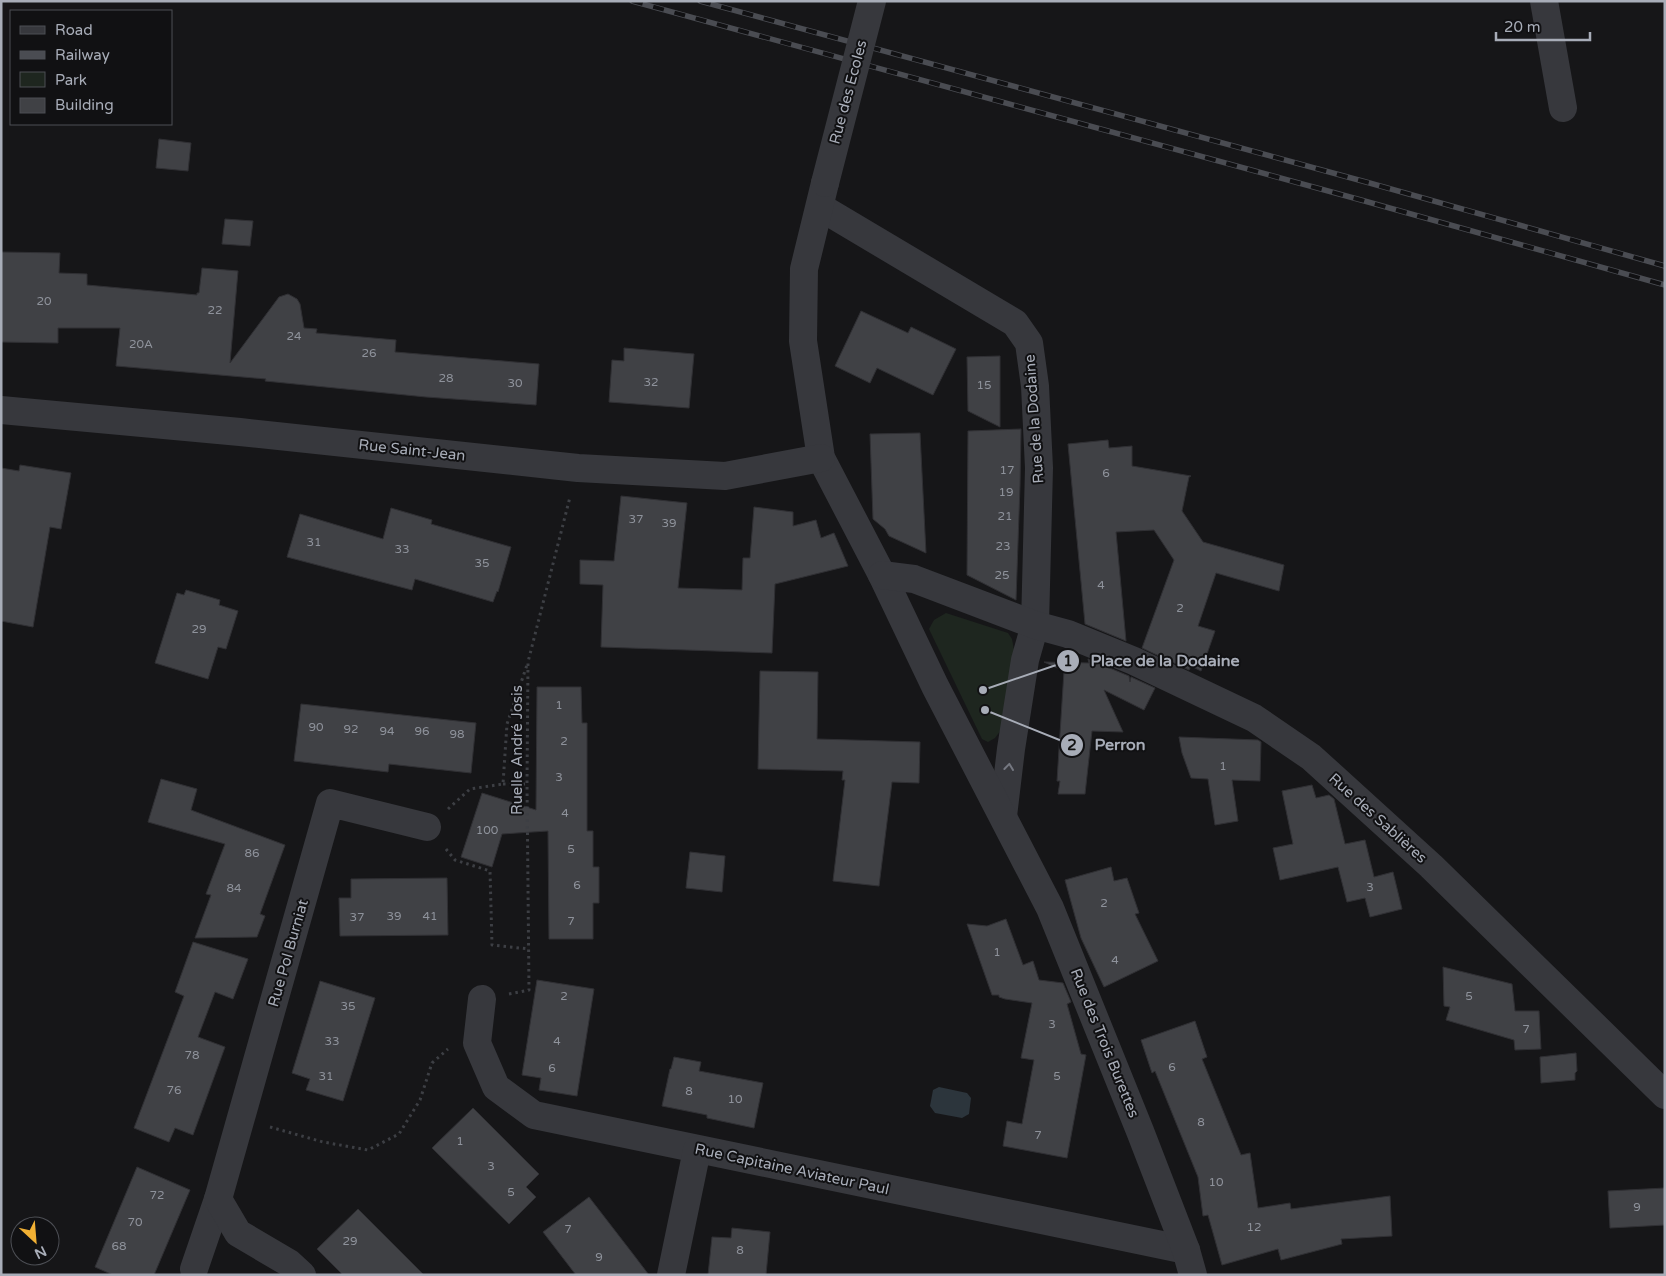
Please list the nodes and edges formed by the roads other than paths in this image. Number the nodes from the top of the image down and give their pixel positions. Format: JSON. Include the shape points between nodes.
{"nodes":[{"id":1,"x":872,"y":1,"type":"edge"},
{"id":2,"x":1544,"y":1,"type":"edge"},
{"id":3,"x":1563,"y":108,"type":"dead end"},
{"id":4,"x":822,"y":195,"type":"junction"},
{"id":5,"x":1,"y":410,"type":"edge"},
{"id":6,"x":821,"y":458,"type":"junction"},
{"id":7,"x":882,"y":575,"type":"junction"},
{"id":8,"x":1035,"y":625,"type":"junction"},
{"id":9,"x":1003,"y":816,"type":"junction"},
{"id":10,"x":427,"y":827,"type":"road end"},
{"id":11,"x":480,"y":1011,"type":"road end"},
{"id":12,"x":1665,"y":1095,"type":"edge"},
{"id":13,"x":697,"y":1150,"type":"junction"},
{"id":14,"x":218,"y":1199,"type":"junction"},
{"id":15,"x":1190,"y":1262,"type":"edge"},
{"id":16,"x":194,"y":1269,"type":"dead end"},
{"id":17,"x":302,"y":1275,"type":"edge"},
{"id":18,"x":671,"y":1275,"type":"edge"}],
"edges":[{"from":1,"to":4,"type":"street","name":"Rue des Ecoles","bridge":true},
{"from":2,"to":3,"type":"street"},
{"from":4,"to":6,"type":"street","name":"Rue des Ecoles","via":[[804,269],[802,342]]},
{"from":4,"to":8,"type":"street","name":"Rue de la Dodaine","via":[[1015,323],[1029,343],[1035,386],[1039,468]]},
{"from":5,"to":6,"type":"street","name":"Rue Saint-Jean","via":[[578,468],[724,476]]},
{"from":6,"to":7,"type":"street","name":"Rue des Ecoles"},
{"from":7,"to":8,"type":"street","name":"Rue des Sablières","via":[[914,579]]},
{"from":7,"to":9,"type":"street","name":"Rue des Trois Burettes"},
{"from":9,"to":8,"type":"street","name":"Rue de la Dodaine","one_way":true,"via":[[1023,669]]},
{"from":8,"to":12,"type":"street","name":"Rue des Sablières","via":[[1068,634],[1134,661],[1254,718],[1311,757],[1431,866]]},
{"from":9,"to":15,"type":"street","name":"Rue des Trois Burettes","via":[[1050,908]]},
{"from":10,"to":14,"type":"street","name":"Rue Pol Burniat","via":[[330,803]]},
{"from":11,"to":13,"type":"street","name":"Rue Capitaine Aviateur Paul","via":[[477,1043],[496,1087],[534,1115]]},
{"from":13,"to":15,"type":"street","name":"Rue Capitaine Aviateur Paul"},
{"from":13,"to":18,"type":"street"},
{"from":14,"to":16,"type":"street","name":"Rue Pol Burniat"},
{"from":14,"to":17,"type":"street","via":[[238,1233],[290,1263]]}]}
